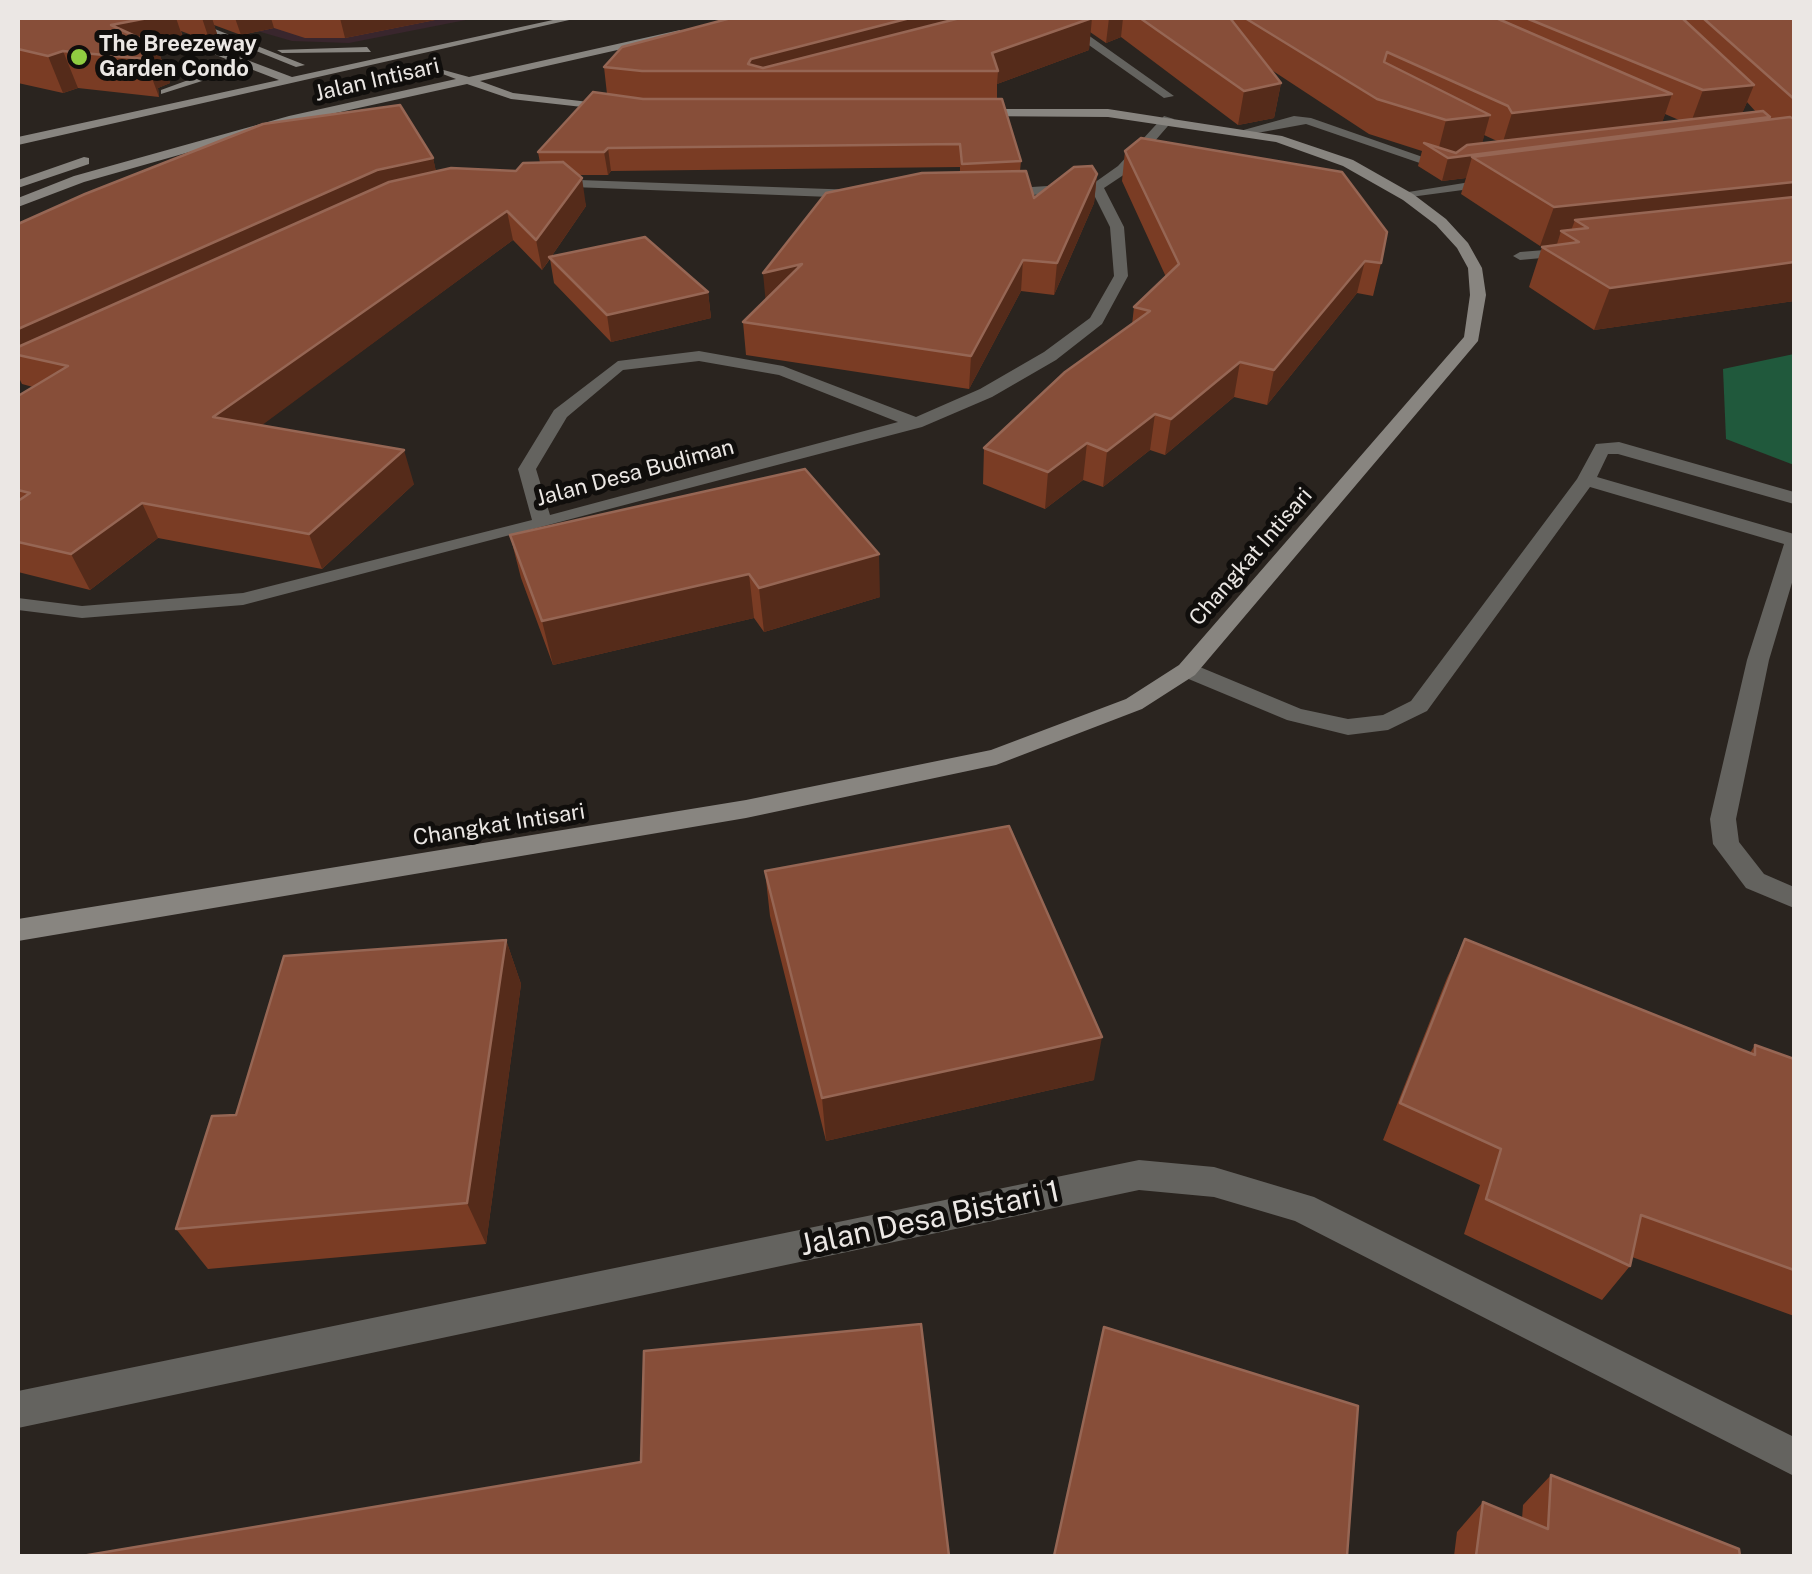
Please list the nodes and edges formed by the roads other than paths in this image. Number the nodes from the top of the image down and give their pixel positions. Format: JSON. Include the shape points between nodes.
{"nodes":[{"id":1,"x":128,"y":18,"type":"edge"},
{"id":2,"x":179,"y":18,"type":"edge"},
{"id":3,"x":516,"y":18,"type":"edge"},
{"id":4,"x":573,"y":18,"type":"edge"},
{"id":5,"x":691,"y":18,"type":"edge"},
{"id":6,"x":1082,"y":21,"type":"edge"},
{"id":7,"x":1063,"y":22,"type":"junction"},
{"id":8,"x":1047,"y":24,"type":"edge"},
{"id":9,"x":685,"y":32,"type":"edge"},
{"id":10,"x":260,"y":46,"type":"junction"},
{"id":11,"x":372,"y":49,"type":"junction"},
{"id":12,"x":592,"y":52,"type":"junction"},
{"id":13,"x":232,"y":57,"type":"junction"},
{"id":14,"x":482,"y":63,"type":"junction"},
{"id":15,"x":301,"y":65,"type":"junction"},
{"id":16,"x":444,"y":71,"type":"junction"},
{"id":17,"x":272,"y":72,"type":"junction"},
{"id":18,"x":502,"y":72,"type":"junction"},
{"id":19,"x":318,"y":74,"type":"junction"},
{"id":20,"x":290,"y":80,"type":"junction"},
{"id":21,"x":464,"y":81,"type":"junction"},
{"id":22,"x":1168,"y":96,"type":"dead end"},
{"id":23,"x":377,"y":100,"type":"junction"},
{"id":24,"x":564,"y":102,"type":"junction"},
{"id":25,"x":632,"y":112,"type":"edge"},
{"id":26,"x":946,"y":114,"type":"edge"},
{"id":27,"x":240,"y":118,"type":"dead end"},
{"id":28,"x":1168,"y":119,"type":"junction"},
{"id":29,"x":1246,"y":131,"type":"junction"},
{"id":30,"x":18,"y":141,"type":"edge"},
{"id":31,"x":95,"y":158,"type":"dead end"},
{"id":32,"x":1458,"y":162,"type":"edge"},
{"id":33,"x":1440,"y":163,"type":"junction"},
{"id":34,"x":1515,"y":180,"type":"edge"},
{"id":35,"x":544,"y":183,"type":"edge"},
{"id":36,"x":18,"y":184,"type":"edge"},
{"id":37,"x":1478,"y":184,"type":"junction"},
{"id":38,"x":1098,"y":186,"type":"junction"},
{"id":39,"x":870,"y":194,"type":"edge"},
{"id":40,"x":1403,"y":194,"type":"junction"},
{"id":41,"x":984,"y":195,"type":"edge"},
{"id":42,"x":18,"y":203,"type":"edge"},
{"id":43,"x":1581,"y":250,"type":"edge"},
{"id":44,"x":1520,"y":256,"type":"dead end"},
{"id":45,"x":916,"y":424,"type":"junction"},
{"id":46,"x":1698,"y":472,"type":"junction"},
{"id":47,"x":1586,"y":480,"type":"junction"},
{"id":48,"x":1794,"y":498,"type":"edge"},
{"id":49,"x":1680,"y":507,"type":"junction"},
{"id":50,"x":544,"y":524,"type":"junction"},
{"id":51,"x":1794,"y":542,"type":"edge"},
{"id":52,"x":18,"y":604,"type":"edge"},
{"id":53,"x":1187,"y":670,"type":"junction"},
{"id":54,"x":1794,"y":898,"type":"edge"},
{"id":55,"x":18,"y":930,"type":"edge"},
{"id":56,"x":18,"y":1410,"type":"edge"},
{"id":57,"x":1794,"y":1456,"type":"edge"}],
"edges":[{"from":1,"to":13,"type":"street"},
{"from":2,"to":10,"type":"street"},
{"from":3,"to":11,"type":"street"},
{"from":4,"to":19,"type":"street"},
{"from":5,"to":14,"type":"street","name":"Jalan Intisari"},
{"from":6,"to":7,"type":"street"},
{"from":7,"to":8,"type":"street"},
{"from":7,"to":22,"type":"street"},
{"from":9,"to":12,"type":"street","name":"Jalan Intisari"},
{"from":10,"to":11,"type":"street"},
{"from":10,"to":15,"type":"street"},
{"from":11,"to":15,"type":"street"},
{"from":12,"to":18,"type":"street","name":"Jalan Intisari"},
{"from":12,"to":24,"type":"street","via":[[568,62],[556,80]]},
{"from":13,"to":17,"type":"street"},
{"from":13,"to":17,"type":"street","via":[[217,74],[158,93]]},
{"from":14,"to":16,"type":"street","name":"Jalan Intisari"},
{"from":14,"to":18,"type":"street"},
{"from":15,"to":17,"type":"street"},
{"from":15,"to":19,"type":"street"},
{"from":16,"to":21,"type":"street"},
{"from":16,"to":27,"type":"street","name":"Jalan Intisari"},
{"from":17,"to":20,"type":"street"},
{"from":18,"to":21,"type":"street","name":"Jalan Intisari"},
{"from":18,"to":24,"type":"street"},
{"from":19,"to":20,"type":"street"},
{"from":20,"to":30,"type":"street"},
{"from":21,"to":23,"type":"street","name":"Jalan Intisari"},
{"from":21,"to":24,"type":"street","via":[[511,96]]},
{"from":23,"to":24,"type":"street"},
{"from":23,"to":42,"type":"street","name":"Jalan Intisari","via":[[186,148]]},
{"from":24,"to":25,"type":"street"},
{"from":26,"to":28,"type":"street","name":"Changkat Intisari","via":[[1085,112]]},
{"from":28,"to":29,"type":"street","name":"Changkat Intisari"},
{"from":28,"to":38,"type":"street","via":[[1123,169]]},
{"from":29,"to":33,"type":"street","via":[[1308,121]]},
{"from":29,"to":40,"type":"street","name":"Changkat Intisari","via":[[1348,163]]},
{"from":31,"to":36,"type":"street"},
{"from":32,"to":33,"type":"street"},
{"from":33,"to":37,"type":"street"},
{"from":34,"to":37,"type":"street"},
{"from":35,"to":39,"type":"street"},
{"from":37,"to":40,"type":"street"},
{"from":38,"to":41,"type":"street"},
{"from":38,"to":45,"type":"street","name":"Jalan Desa Budiman","via":[[1117,227],[1121,276],[1096,321],[1050,356]]},
{"from":40,"to":53,"type":"street","name":"Changkat Intisari","via":[[1441,222],[1474,268],[1472,338]]},
{"from":43,"to":44,"type":"street"},
{"from":45,"to":50,"type":"street","name":"Jalan Desa Budiman"},
{"from":45,"to":50,"type":"street","via":[[783,371],[699,356],[618,366],[560,414],[527,470]]},
{"from":46,"to":47,"type":"street","via":[[1608,447]]},
{"from":46,"to":48,"type":"street"},
{"from":46,"to":49,"type":"street"},
{"from":47,"to":49,"type":"street"},
{"from":47,"to":53,"type":"street","via":[[1419,706],[1388,722],[1348,727],[1295,716]]},
{"from":49,"to":51,"type":"street"},
{"from":50,"to":52,"type":"street","name":"Jalan Desa Budiman","via":[[243,598],[82,612]]},
{"from":51,"to":54,"type":"street","via":[[1758,660],[1723,819],[1726,844],[1755,881]]},
{"from":53,"to":55,"type":"street","name":"Changkat Intisari","via":[[1134,704],[996,757],[746,810]]},
{"from":56,"to":57,"type":"street","name":"Jalan Desa Bistari 1","via":[[1139,1175],[1214,1182],[1302,1208]]}]}
